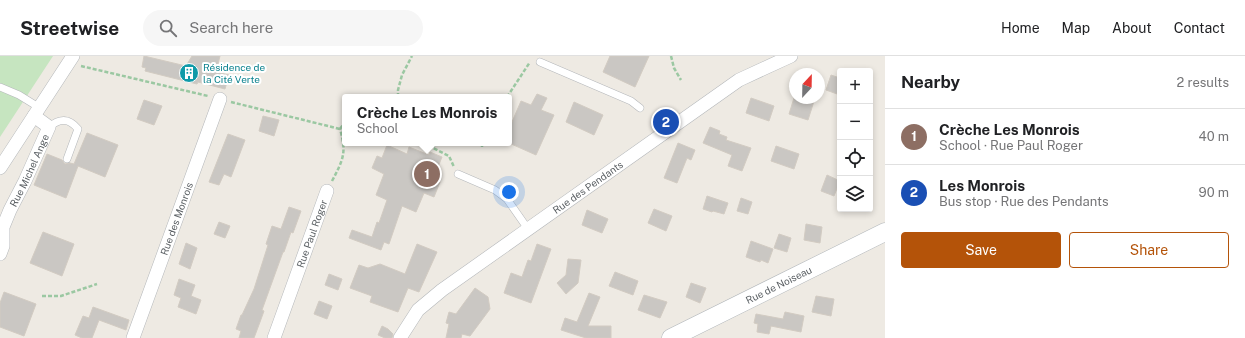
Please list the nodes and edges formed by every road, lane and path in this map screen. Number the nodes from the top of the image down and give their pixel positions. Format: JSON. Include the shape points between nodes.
{"nodes":[{"id":1,"x":412,"y":56,"type":"edge"},
{"id":2,"x":671,"y":56,"type":"edge"},
{"id":3,"x":790,"y":56,"type":"edge"},
{"id":4,"x":71,"y":59,"type":"edge"},
{"id":5,"x":532,"y":59,"type":"dead end"},
{"id":6,"x":773,"y":59,"type":"edge"},
{"id":7,"x":540,"y":62,"type":"dead end"},
{"id":8,"x":681,"y":80,"type":"dead end"},
{"id":9,"x":0,"y":87,"type":"edge"},
{"id":10,"x":398,"y":94,"type":"edge"},
{"id":11,"x":509,"y":94,"type":"edge"},
{"id":12,"x":220,"y":99,"type":"junction"},
{"id":13,"x":640,"y":108,"type":"dead end"},
{"id":14,"x":37,"y":112,"type":"junction"},
{"id":15,"x":342,"y":126,"type":"edge"},
{"id":16,"x":49,"y":127,"type":"junction"},
{"id":17,"x":340,"y":129,"type":"junction"},
{"id":18,"x":342,"y":136,"type":"edge"},
{"id":19,"x":344,"y":146,"type":"edge"},
{"id":20,"x":433,"y":146,"type":"edge"},
{"id":21,"x":67,"y":159,"type":"dead end"},
{"id":22,"x":0,"y":168,"type":"edge"},
{"id":23,"x":458,"y":174,"type":"joint"},
{"id":24,"x":327,"y":191,"type":"joint"},
{"id":25,"x":528,"y":229,"type":"junction"},
{"id":26,"x":885,"y":232,"type":"edge"},
{"id":27,"x":0,"y":254,"type":"edge"},
{"id":28,"x":97,"y":284,"type":"dead end"},
{"id":29,"x":42,"y":296,"type":"dead end"},
{"id":30,"x":133,"y":338,"type":"edge"},
{"id":31,"x":274,"y":338,"type":"edge"},
{"id":32,"x":400,"y":338,"type":"edge"},
{"id":33,"x":671,"y":338,"type":"edge"}],
"edges":[{"from":1,"to":10,"type":"path","via":[[402,75]]},
{"from":2,"to":8,"type":"path"},
{"from":3,"to":6,"type":"street","name":"Rue des Pendants"},
{"from":4,"to":12,"type":"path"},
{"from":4,"to":14,"type":"street"},
{"from":5,"to":11,"type":"path"},
{"from":6,"to":25,"type":"street","name":"Rue des Pendants","via":[[739,80]]},
{"from":7,"to":13,"type":"lane","via":[[631,101]]},
{"from":9,"to":14,"type":"lane","via":[[19,95]]},
{"from":12,"to":17,"type":"path"},
{"from":12,"to":30,"type":"street","name":"Rue des Monrois"},
{"from":14,"to":16,"type":"street","name":"Rue Michel Ange"},
{"from":14,"to":22,"type":"street"},
{"from":15,"to":17,"type":"path"},
{"from":16,"to":21,"type":"lane","via":[[56,121],[65,120],[78,129]]},
{"from":16,"to":27,"type":"street","name":"Rue Michel Ange","via":[[3,227],[3,246]]},
{"from":17,"to":18,"type":"path","name":"Rue Paul Roger"},
{"from":19,"to":24,"type":"path","name":"Rue Paul Roger","via":[[342,162]]},
{"from":20,"to":23,"type":"path","via":[[449,156]]},
{"from":23,"to":25,"type":"lane","via":[[495,190],[507,199]]},
{"from":24,"to":31,"type":"street","name":"Rue Paul Roger"},
{"from":25,"to":32,"type":"street","name":"Rue des Pendants","via":[[418,310]]},
{"from":26,"to":33,"type":"street","name":"Rue de Noiseau"},
{"from":28,"to":29,"type":"path","via":[[61,296]]}]}
